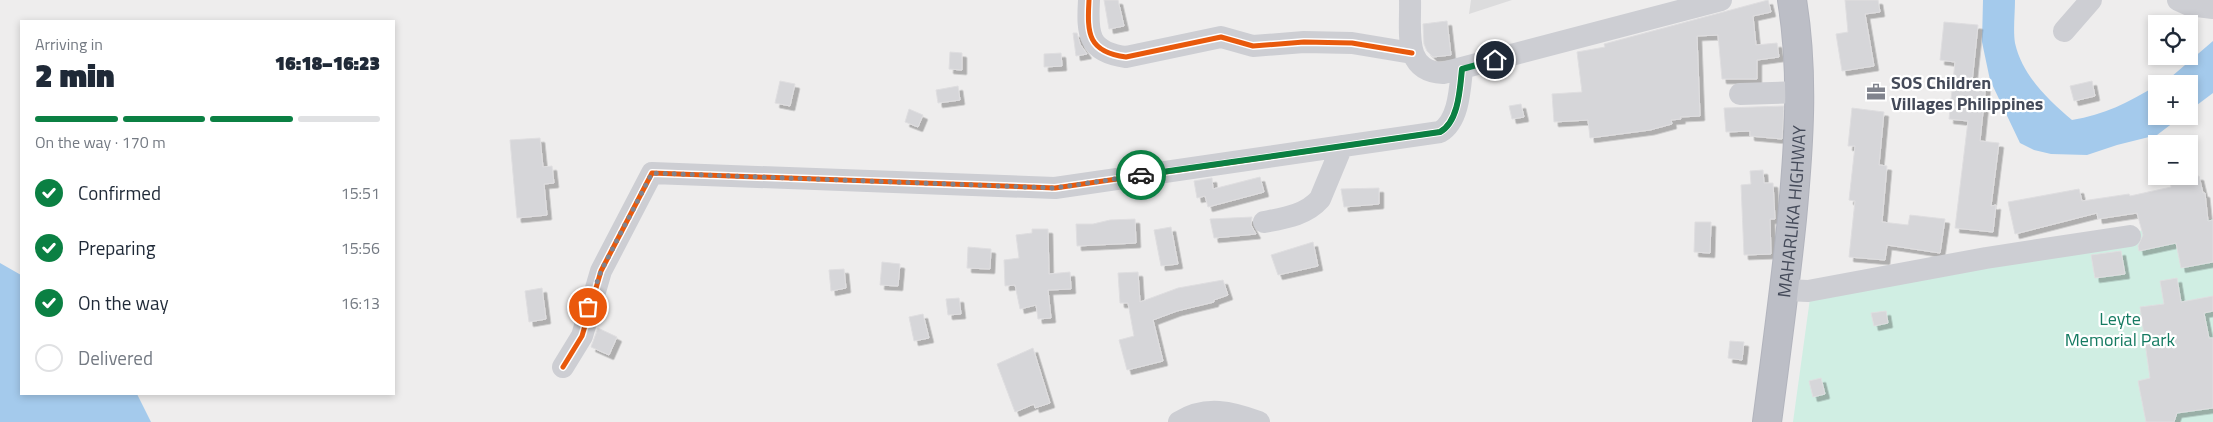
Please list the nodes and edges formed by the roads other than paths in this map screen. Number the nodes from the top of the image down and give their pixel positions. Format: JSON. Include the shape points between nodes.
{"nodes":[{"id":1,"x":1089,"y":0,"type":"edge"},
{"id":2,"x":1410,"y":0,"type":"edge"},
{"id":3,"x":1721,"y":0,"type":"edge"},
{"id":4,"x":1792,"y":0,"type":"edge"},
{"id":5,"x":2090,"y":0,"type":"edge"},
{"id":6,"x":2178,"y":0,"type":"edge"},
{"id":7,"x":2213,"y":8,"type":"edge"},
{"id":8,"x":2064,"y":31,"type":"dead end"},
{"id":9,"x":1412,"y":52,"type":"junction"},
{"id":10,"x":1462,"y":69,"type":"junction"},
{"id":11,"x":1800,"y":92,"type":"junction"},
{"id":12,"x":1740,"y":94,"type":"dead end"},
{"id":13,"x":1342,"y":146,"type":"junction"},
{"id":14,"x":1264,"y":222,"type":"dead end"},
{"id":15,"x":2130,"y":236,"type":"dead end"},
{"id":16,"x":1785,"y":290,"type":"junction"},
{"id":17,"x":563,"y":367,"type":"dead end"},
{"id":18,"x":1179,"y":422,"type":"edge"},
{"id":19,"x":1259,"y":422,"type":"edge"},
{"id":20,"x":1767,"y":422,"type":"edge"}],
"edges":[{"from":1,"to":9,"type":"street","via":[[1091,35],[1097,48],[1112,55],[1126,57],[1221,37],[1253,46],[1352,43]]},
{"from":2,"to":9,"type":"street"},
{"from":3,"to":10,"type":"street"},
{"from":4,"to":11,"type":"highway","name":"MAHARLIKA HIGHWAY","via":[[1798,39]]},
{"from":5,"to":8,"type":"street"},
{"from":6,"to":7,"type":"street"},
{"from":9,"to":10,"type":"street","via":[[1420,68],[1430,73]]},
{"from":10,"to":13,"type":"street","via":[[1459,98],[1444,130]]},
{"from":11,"to":12,"type":"street"},
{"from":11,"to":16,"type":"highway","name":"MAHARLIKA HIGHWAY","via":[[1799,143]]},
{"from":13,"to":14,"type":"street","via":[[1315,205],[1296,215]]},
{"from":13,"to":17,"type":"street","via":[[1055,188],[652,173],[601,271],[582,336]]},
{"from":15,"to":16,"type":"street","via":[[1986,258],[1808,291]]},
{"from":16,"to":20,"type":"highway","name":"MAHARLIKA HIGHWAY"},
{"from":18,"to":19,"type":"street","via":[[1202,412],[1215,411],[1234,413]]}]}
